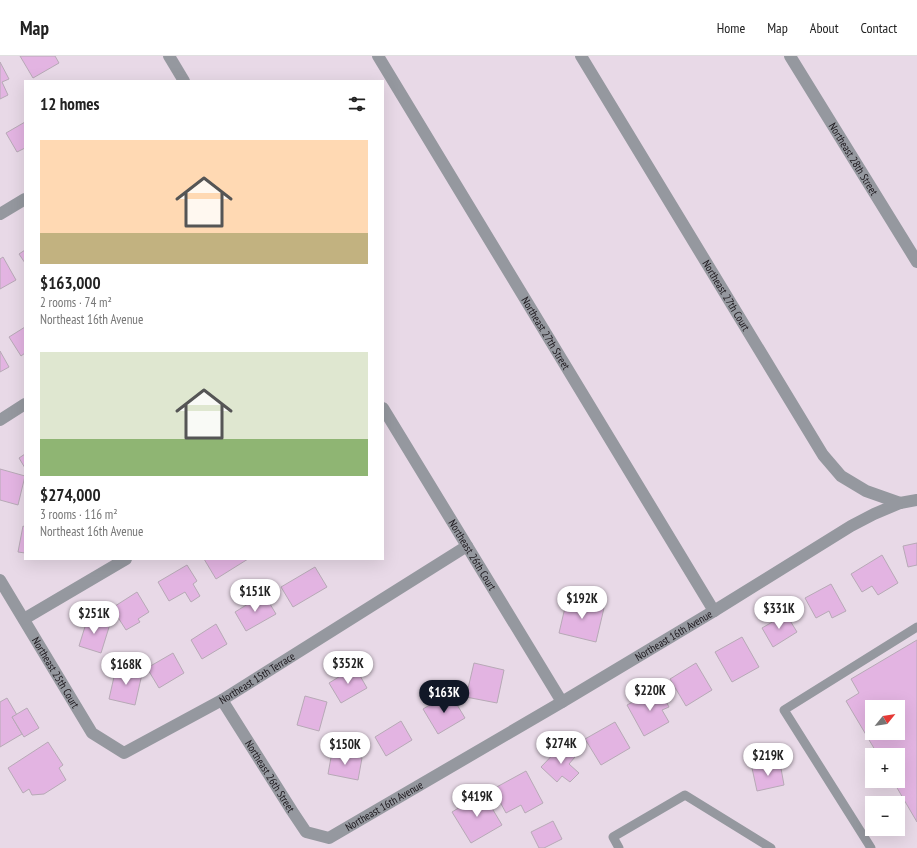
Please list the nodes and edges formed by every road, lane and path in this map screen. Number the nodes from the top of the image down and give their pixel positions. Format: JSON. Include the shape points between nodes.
{"nodes":[{"id":1,"x":169,"y":56,"type":"edge"},
{"id":2,"x":378,"y":56,"type":"edge"},
{"id":3,"x":581,"y":56,"type":"edge"},
{"id":4,"x":790,"y":56,"type":"edge"},
{"id":5,"x":183,"y":80,"type":"edge"},
{"id":6,"x":24,"y":200,"type":"edge"},
{"id":7,"x":0,"y":214,"type":"edge"},
{"id":8,"x":917,"y":262,"type":"edge"},
{"id":9,"x":24,"y":405,"type":"edge"},
{"id":10,"x":384,"y":410,"type":"edge"},
{"id":11,"x":0,"y":420,"type":"edge"},
{"id":12,"x":917,"y":500,"type":"edge"},
{"id":13,"x":900,"y":503,"type":"junction"},
{"id":14,"x":467,"y":546,"type":"junction"},
{"id":15,"x":124,"y":560,"type":"edge"},
{"id":16,"x":0,"y":580,"type":"edge"},
{"id":17,"x":714,"y":611,"type":"junction"},
{"id":18,"x":24,"y":619,"type":"junction"},
{"id":19,"x":917,"y":627,"type":"edge"},
{"id":20,"x":222,"y":700,"type":"junction"},
{"id":21,"x":562,"y":702,"type":"junction"},
{"id":22,"x":124,"y":753,"type":"joint"},
{"id":23,"x":329,"y":838,"type":"joint"},
{"id":24,"x":619,"y":848,"type":"edge"},
{"id":25,"x":771,"y":848,"type":"edge"},
{"id":26,"x":871,"y":848,"type":"edge"}],
"edges":[{"from":1,"to":5,"type":"street"},
{"from":2,"to":17,"type":"street","name":"Northeast 27th Street"},
{"from":3,"to":13,"type":"street","name":"Northeast 27th Court","via":[[823,455],[841,476],[866,491]]},
{"from":4,"to":8,"type":"street","name":"Northeast 28th Street"},
{"from":6,"to":7,"type":"street"},
{"from":9,"to":11,"type":"street"},
{"from":10,"to":14,"type":"street","name":"Northeast 26th Court"},
{"from":12,"to":13,"type":"street","name":"Northeast 16th Avenue"},
{"from":13,"to":17,"type":"street","name":"Northeast 16th Avenue","via":[[851,526]]},
{"from":14,"to":20,"type":"street","name":"Northeast 15th Terrace"},
{"from":14,"to":21,"type":"street","name":"Northeast 26th Court"},
{"from":15,"to":18,"type":"street"},
{"from":16,"to":18,"type":"street","name":"Northeast 25th Court"},
{"from":17,"to":21,"type":"street","name":"Northeast 16th Avenue"},
{"from":18,"to":22,"type":"street","name":"Northeast 25th Court","via":[[92,733]]},
{"from":19,"to":26,"type":"lane","via":[[784,710]]},
{"from":20,"to":22,"type":"street","name":"Northeast 15th Terrace"},
{"from":20,"to":23,"type":"street","name":"Northeast 26th Street","via":[[306,832]]},
{"from":21,"to":23,"type":"street","name":"Northeast 16th Avenue"},
{"from":24,"to":25,"type":"lane","via":[[613,837],[685,795]]}]}
